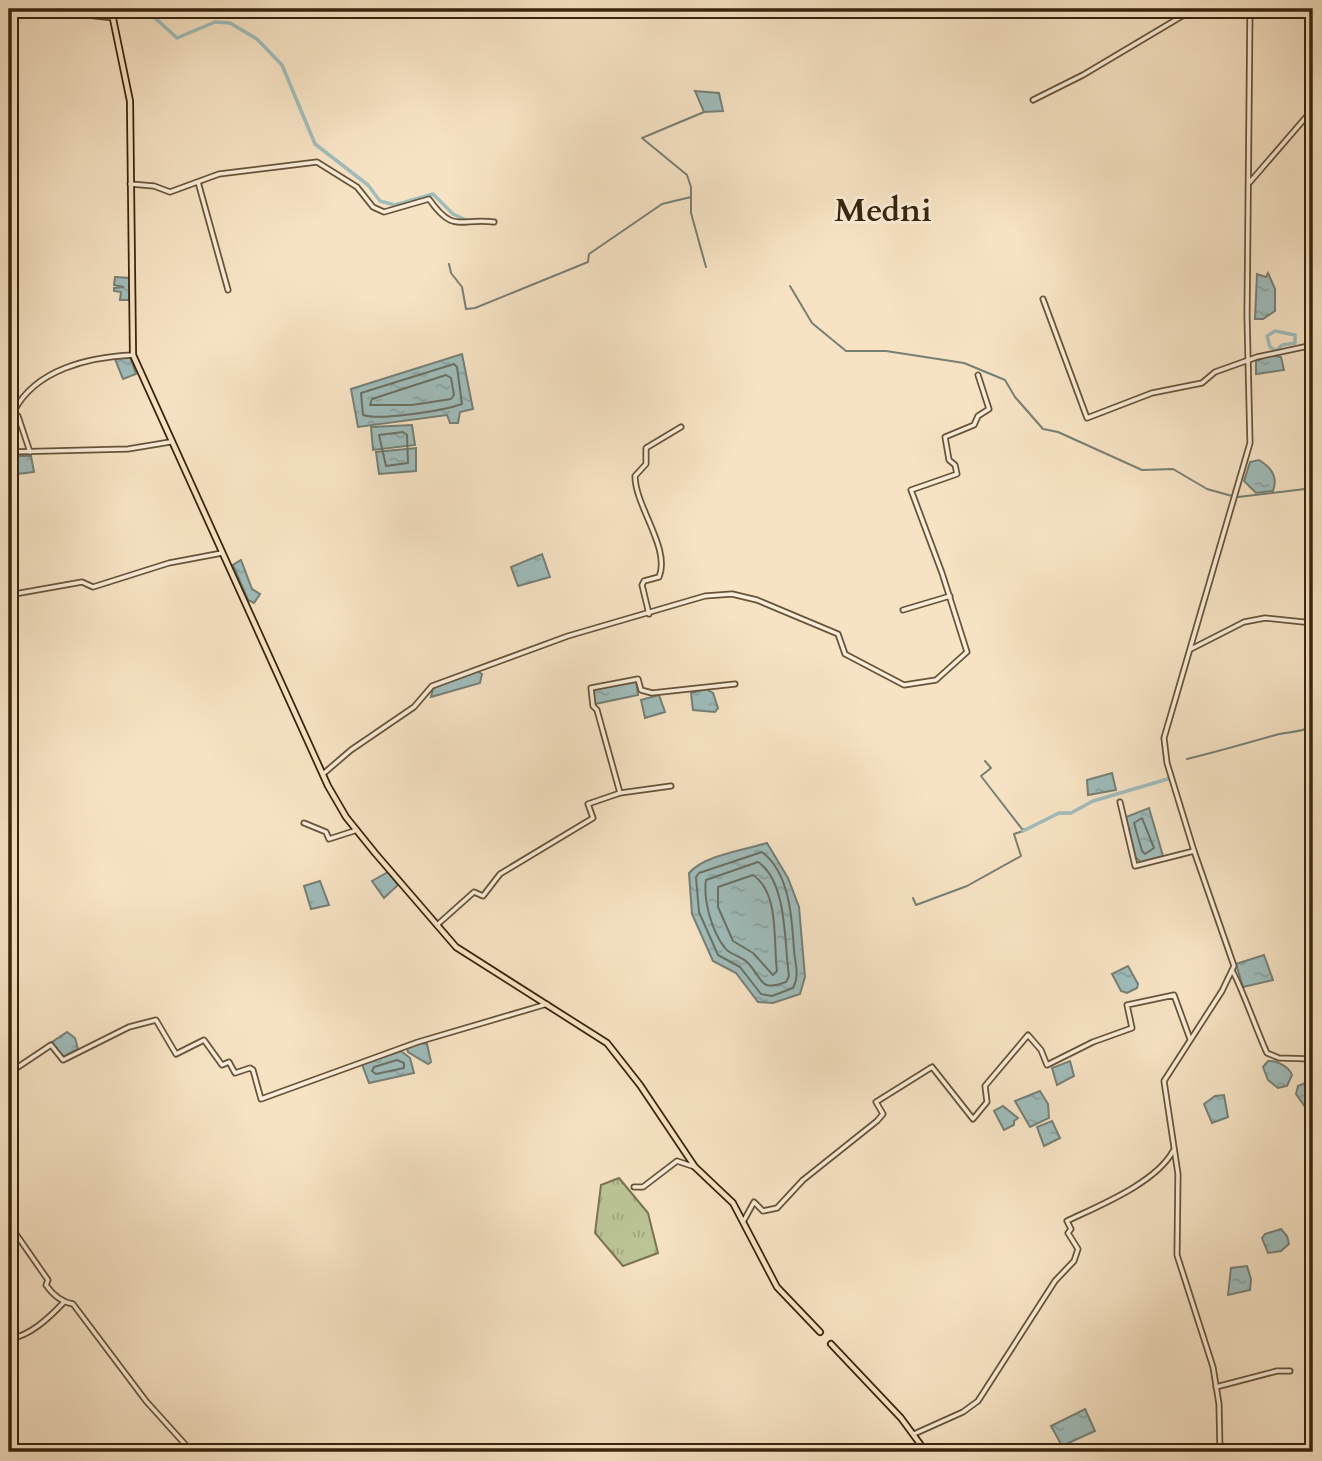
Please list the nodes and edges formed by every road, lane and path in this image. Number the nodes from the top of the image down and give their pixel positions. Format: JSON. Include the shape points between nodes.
{"nodes":[{"id":1,"x":76,"y":9,"type":"edge"},
{"id":2,"x":111,"y":9,"type":"edge"},
{"id":3,"x":1194,"y":9,"type":"edge"},
{"id":4,"x":1250,"y":9,"type":"edge"},
{"id":5,"x":114,"y":18,"type":"junction"},
{"id":6,"x":1033,"y":100,"type":"dead end"},
{"id":7,"x":1313,"y":109,"type":"edge"},
{"id":8,"x":198,"y":182,"type":"junction"},
{"id":9,"x":1249,"y":182,"type":"junction"},
{"id":10,"x":130,"y":184,"type":"junction"},
{"id":11,"x":494,"y":222,"type":"dead end"},
{"id":12,"x":228,"y":290,"type":"dead end"},
{"id":13,"x":1043,"y":299,"type":"dead end"},
{"id":14,"x":1313,"y":345,"type":"edge"},
{"id":15,"x":133,"y":355,"type":"junction"},
{"id":16,"x":1248,"y":361,"type":"junction"},
{"id":17,"x":978,"y":374,"type":"dead end"},
{"id":18,"x":12,"y":411,"type":"edge"},
{"id":19,"x":681,"y":427,"type":"dead end"},
{"id":20,"x":170,"y":442,"type":"junction"},
{"id":21,"x":9,"y":452,"type":"edge"},
{"id":22,"x":30,"y":452,"type":"junction"},
{"id":23,"x":222,"y":554,"type":"junction"},
{"id":24,"x":9,"y":595,"type":"edge"},
{"id":25,"x":950,"y":596,"type":"junction"},
{"id":26,"x":903,"y":610,"type":"dead end"},
{"id":27,"x":649,"y":614,"type":"junction"},
{"id":28,"x":1313,"y":623,"type":"edge"},
{"id":29,"x":1191,"y":649,"type":"junction"},
{"id":30,"x":735,"y":684,"type":"dead end"},
{"id":31,"x":323,"y":774,"type":"junction"},
{"id":32,"x":671,"y":786,"type":"dead end"},
{"id":33,"x":620,"y":793,"type":"junction"},
{"id":34,"x":1120,"y":802,"type":"dead end"},
{"id":35,"x":304,"y":823,"type":"dead end"},
{"id":36,"x":357,"y":830,"type":"junction"},
{"id":37,"x":1194,"y":851,"type":"junction"},
{"id":38,"x":437,"y":925,"type":"junction"},
{"id":39,"x":1232,"y":971,"type":"junction"},
{"id":40,"x":547,"y":1004,"type":"junction"},
{"id":41,"x":1190,"y":1039,"type":"junction"},
{"id":42,"x":1313,"y":1059,"type":"edge"},
{"id":43,"x":9,"y":1073,"type":"edge"},
{"id":44,"x":1173,"y":1150,"type":"junction"},
{"id":45,"x":695,"y":1167,"type":"junction"},
{"id":46,"x":634,"y":1187,"type":"dead end"},
{"id":47,"x":743,"y":1222,"type":"junction"},
{"id":48,"x":9,"y":1224,"type":"edge"},
{"id":49,"x":64,"y":1303,"type":"junction"},
{"id":50,"x":820,"y":1332,"type":"dead end"},
{"id":51,"x":9,"y":1339,"type":"edge"},
{"id":52,"x":831,"y":1344,"type":"dead end"},
{"id":53,"x":1290,"y":1371,"type":"dead end"},
{"id":54,"x":1216,"y":1387,"type":"junction"},
{"id":55,"x":914,"y":1434,"type":"junction"},
{"id":56,"x":192,"y":1452,"type":"edge"},
{"id":57,"x":926,"y":1452,"type":"edge"},
{"id":58,"x":1220,"y":1452,"type":"edge"}],
"edges":[{"from":1,"to":5,"type":"street","via":[[77,14]]},
{"from":2,"to":5,"type":"main road"},
{"from":3,"to":6,"type":"street"},
{"from":4,"to":9,"type":"street"},
{"from":5,"to":10,"type":"main road","via":[[130,101]]},
{"from":7,"to":9,"type":"street"},
{"from":8,"to":10,"type":"street","via":[[170,192]]},
{"from":8,"to":11,"type":"street","via":[[219,174],[317,162],[358,187],[373,207],[384,212],[429,199],[449,220],[464,225]]},
{"from":8,"to":12,"type":"street"},
{"from":9,"to":16,"type":"street"},
{"from":10,"to":15,"type":"main road"},
{"from":13,"to":16,"type":"street","via":[[1087,418],[1152,393],[1202,383]]},
{"from":14,"to":16,"type":"street"},
{"from":15,"to":18,"type":"street","via":[[76,362],[26,390]]},
{"from":15,"to":20,"type":"main road"},
{"from":16,"to":29,"type":"street","via":[[1250,443]]},
{"from":17,"to":25,"type":"street","via":[[989,409],[974,425],[946,437],[949,460],[956,465],[957,474],[911,490]]},
{"from":18,"to":22,"type":"street","via":[[27,435]]},
{"from":19,"to":27,"type":"street","via":[[646,448],[646,464],[635,476],[661,569],[659,577],[642,585]]},
{"from":20,"to":22,"type":"street","via":[[151,447]]},
{"from":20,"to":23,"type":"main road"},
{"from":21,"to":22,"type":"street"},
{"from":23,"to":24,"type":"street","via":[[93,587],[82,582]]},
{"from":23,"to":31,"type":"main road"},
{"from":25,"to":26,"type":"street"},
{"from":25,"to":27,"type":"street","via":[[967,652],[936,680],[904,685],[845,654],[838,634],[757,600],[732,594],[705,596]]},
{"from":27,"to":31,"type":"street","via":[[568,636],[432,686],[414,707]]},
{"from":28,"to":29,"type":"street","via":[[1265,618],[1244,622]]},
{"from":29,"to":37,"type":"street","via":[[1164,738],[1167,763]]},
{"from":30,"to":33,"type":"street","via":[[652,693],[641,690],[638,679],[590,688]]},
{"from":31,"to":36,"type":"main road"},
{"from":32,"to":33,"type":"street"},
{"from":33,"to":38,"type":"street","via":[[593,800],[588,804],[593,818],[500,874],[483,896],[474,892]]},
{"from":34,"to":37,"type":"street","via":[[1135,866]]},
{"from":35,"to":36,"type":"street","via":[[326,832],[329,839]]},
{"from":36,"to":38,"type":"main road"},
{"from":37,"to":39,"type":"street"},
{"from":38,"to":40,"type":"main road","via":[[456,947]]},
{"from":39,"to":41,"type":"street"},
{"from":39,"to":42,"type":"street","via":[[1267,1053]]},
{"from":40,"to":43,"type":"street","via":[[418,1042],[261,1099],[253,1070],[235,1073],[229,1062],[222,1065],[204,1040],[176,1054],[156,1020],[129,1027],[63,1060],[51,1045]]},
{"from":40,"to":45,"type":"main road","via":[[607,1043]]},
{"from":41,"to":44,"type":"street","via":[[1164,1081]]},
{"from":41,"to":47,"type":"street","via":[[1174,995],[1127,1005],[1132,1028],[1047,1065],[1028,1035],[985,1086],[988,1102],[973,1119],[932,1067],[876,1102],[883,1114],[877,1121],[803,1180],[777,1208],[763,1211],[754,1202]]},
{"from":44,"to":54,"type":"street","via":[[1179,1197],[1177,1255]]},
{"from":44,"to":55,"type":"street","via":[[1140,1182],[1105,1205],[1067,1221],[1068,1233],[1079,1249],[1074,1261],[1055,1281],[978,1401]]},
{"from":45,"to":46,"type":"street","via":[[677,1161],[644,1189]]},
{"from":45,"to":47,"type":"main road","via":[[733,1203]]},
{"from":47,"to":50,"type":"main road","via":[[778,1287]]},
{"from":48,"to":49,"type":"street","via":[[48,1280],[51,1293]]},
{"from":49,"to":51,"type":"street","via":[[41,1324]]},
{"from":49,"to":56,"type":"street","via":[[73,1304],[146,1401]]},
{"from":52,"to":55,"type":"main road"},
{"from":53,"to":54,"type":"street"},
{"from":54,"to":58,"type":"street"},
{"from":55,"to":57,"type":"main road"}]}
